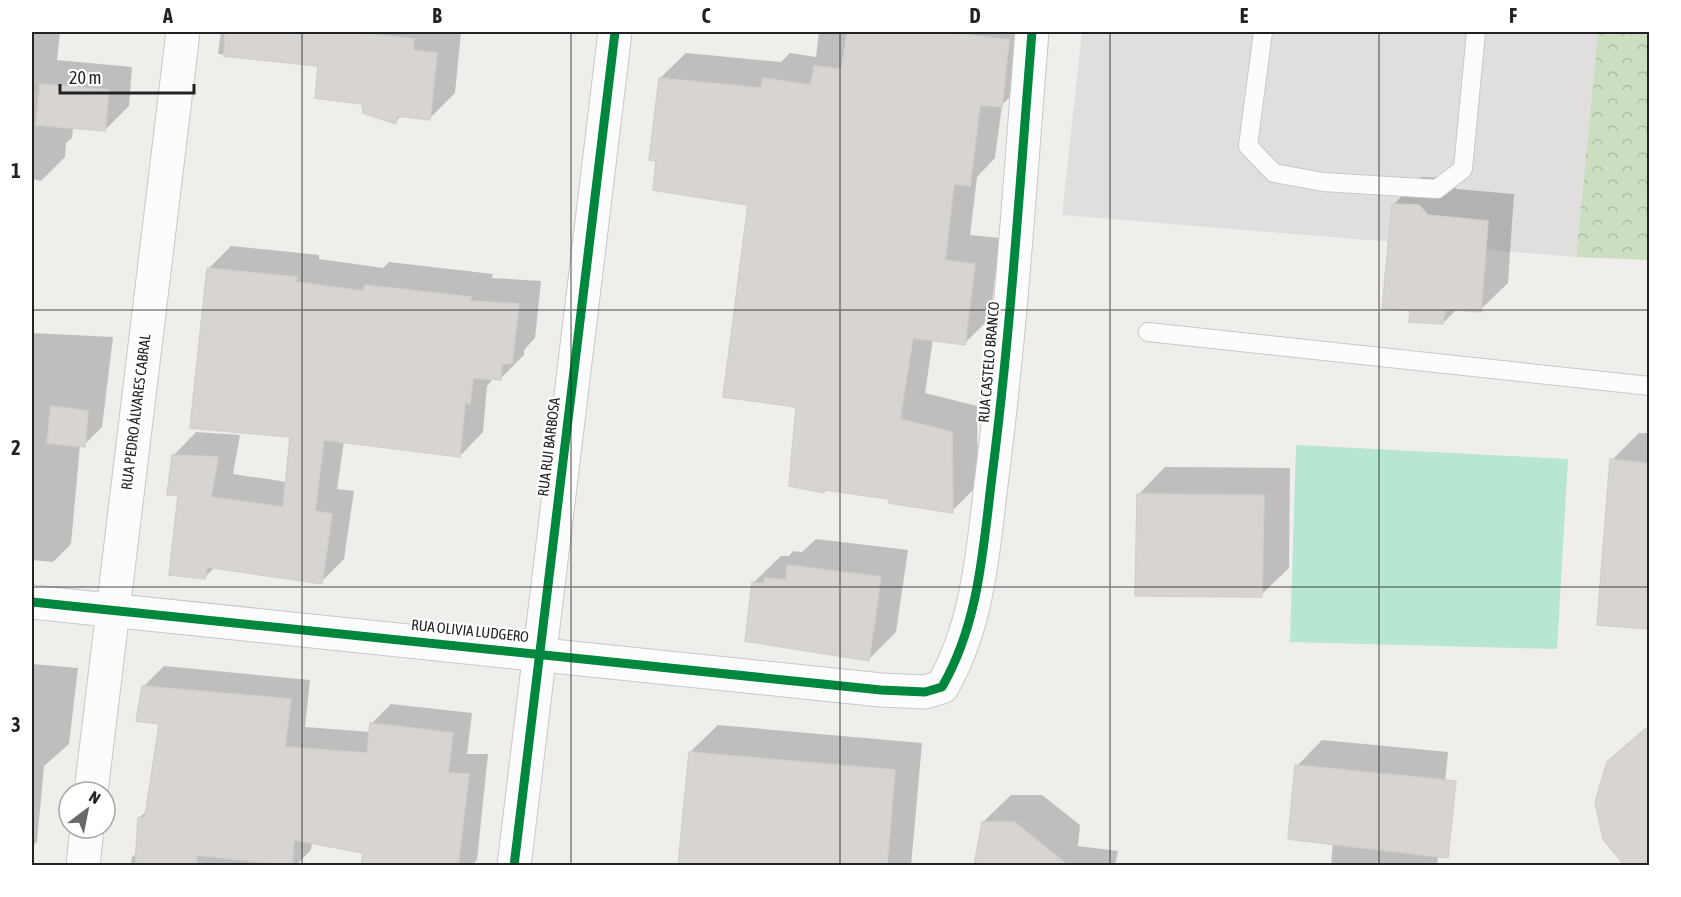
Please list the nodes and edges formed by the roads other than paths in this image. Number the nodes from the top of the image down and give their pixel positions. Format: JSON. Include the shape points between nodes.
{"nodes":[{"id":1,"x":183,"y":32,"type":"edge"},
{"id":2,"x":615,"y":32,"type":"edge"},
{"id":3,"x":1032,"y":32,"type":"edge"},
{"id":4,"x":1263,"y":32,"type":"edge"},
{"id":5,"x":1476,"y":32,"type":"edge"},
{"id":6,"x":1148,"y":332,"type":"dead end"},
{"id":7,"x":1650,"y":386,"type":"edge"},
{"id":8,"x":32,"y":602,"type":"edge"},
{"id":9,"x":111,"y":610,"type":"junction"},
{"id":10,"x":540,"y":653,"type":"junction"},
{"id":11,"x":942,"y":687,"type":"joint"},
{"id":12,"x":92,"y":780,"type":"edge"},
{"id":13,"x":86,"y":840,"type":"edge"},
{"id":14,"x":83,"y":866,"type":"edge"},
{"id":15,"x":514,"y":866,"type":"edge"}],
"edges":[{"from":1,"to":9,"type":"street","name":"RUA PEDRO ÁLVARES CABRAL"},
{"from":2,"to":10,"type":"street","name":"RUA RUI BARBOSA"},
{"from":3,"to":11,"type":"street","name":"RUA CASTELO BRANCO","via":[[1000,419],[980,573],[969,630]]},
{"from":4,"to":5,"type":"lane","via":[[1248,146],[1274,173],[1323,182],[1437,189],[1463,169]]},
{"from":6,"to":7,"type":"lane"},
{"from":8,"to":9,"type":"street","name":"RUA OLIVIA LUDGERO"},
{"from":9,"to":10,"type":"street","name":"RUA OLIVIA LUDGERO"},
{"from":9,"to":12,"type":"street","name":"RUA PEDRO ÁLVARES CABRAL"},
{"from":10,"to":11,"type":"street","name":"RUA OLIVIA LUDGERO","via":[[880,690],[925,692]]},
{"from":10,"to":15,"type":"street","name":"RUA RUI BARBOSA"},
{"from":13,"to":14,"type":"street"}]}
